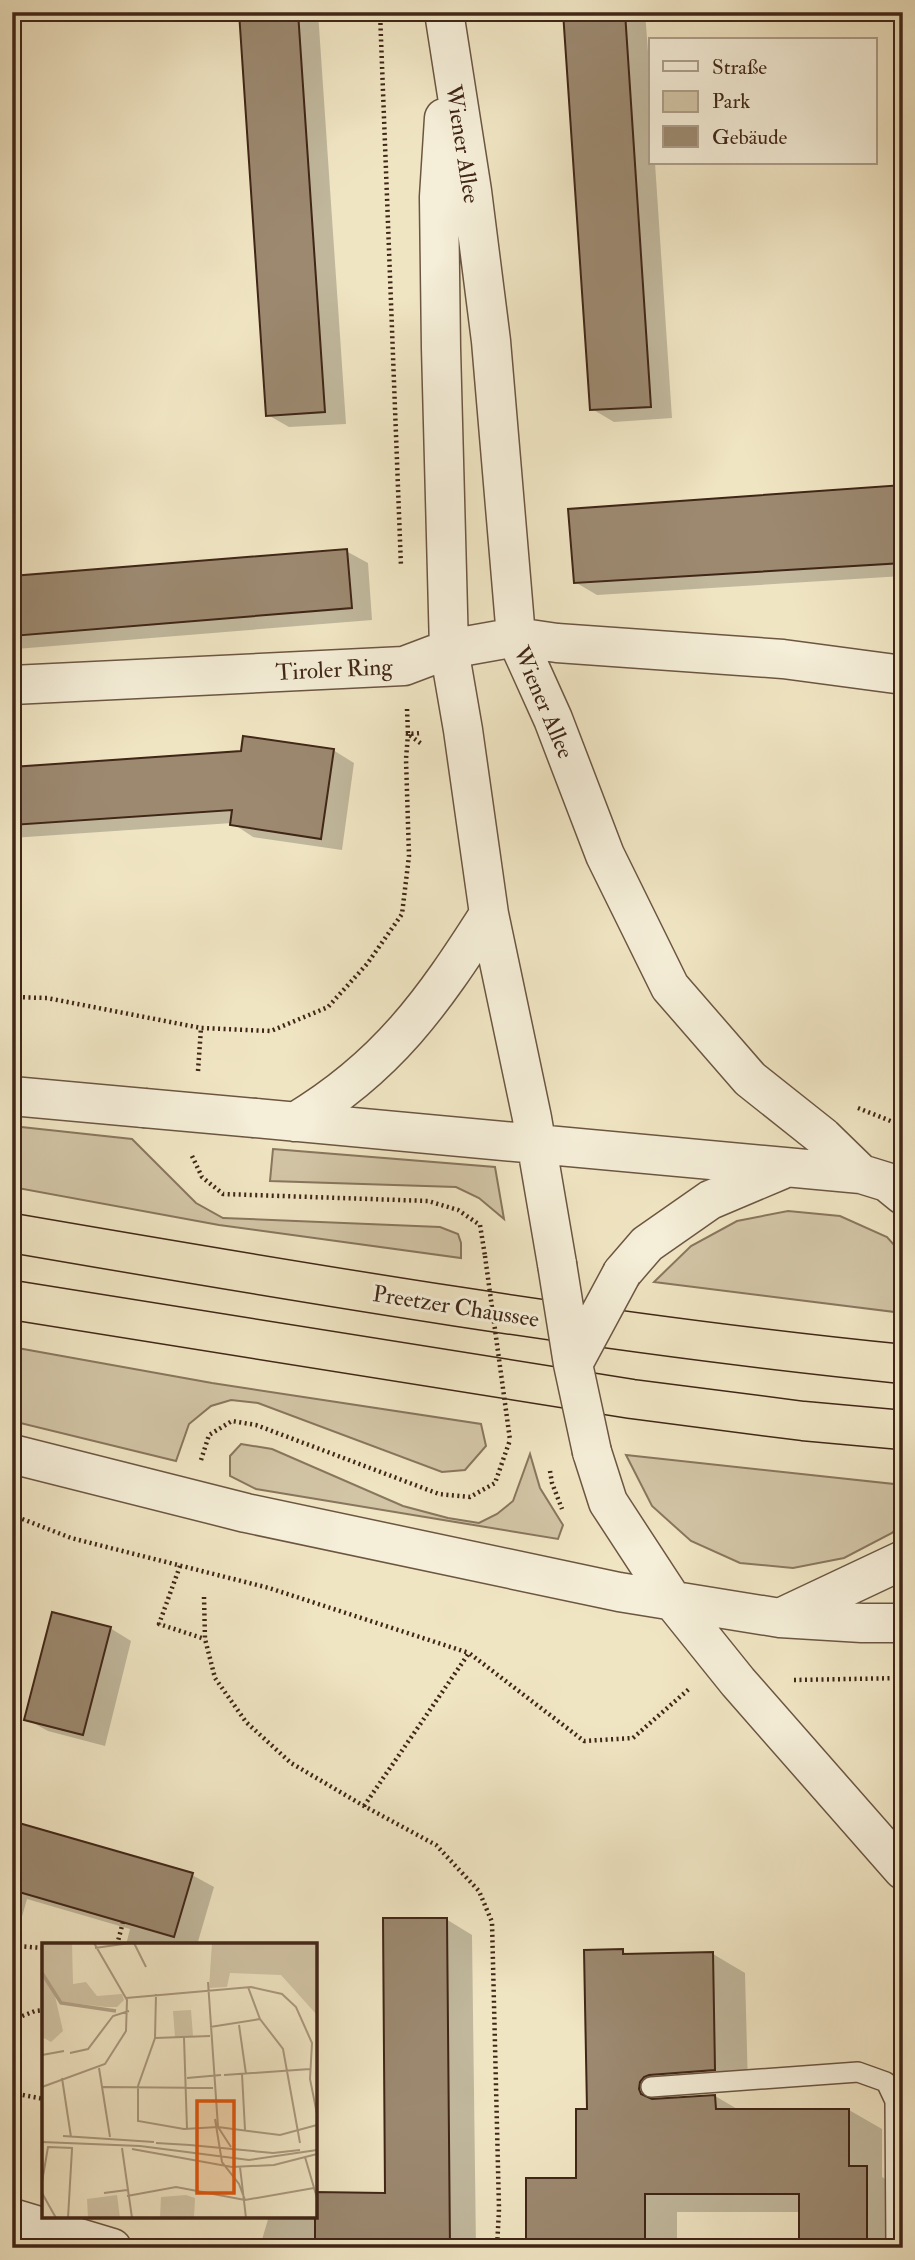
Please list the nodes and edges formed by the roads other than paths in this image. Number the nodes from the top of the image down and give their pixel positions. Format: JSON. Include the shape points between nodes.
{"nodes":[{"id":1,"x":446,"y":31,"type":"edge"},
{"id":2,"x":516,"y":638,"type":"junction"},
{"id":3,"x":449,"y":649,"type":"junction"},
{"id":4,"x":903,"y":675,"type":"edge"},
{"id":5,"x":12,"y":685,"type":"edge"},
{"id":6,"x":489,"y":914,"type":"junction"},
{"id":7,"x":12,"y":1096,"type":"edge"},
{"id":8,"x":295,"y":1122,"type":"junction"},
{"id":9,"x":537,"y":1145,"type":"junction"},
{"id":10,"x":786,"y":1167,"type":"junction"},
{"id":11,"x":888,"y":1184,"type":"edge"},
{"id":12,"x":12,"y":1233,"type":"edge"},
{"id":13,"x":12,"y":1300,"type":"edge"},
{"id":14,"x":573,"y":1364,"type":"junction"},
{"id":15,"x":903,"y":1364,"type":"edge"},
{"id":16,"x":903,"y":1430,"type":"edge"},
{"id":17,"x":12,"y":1454,"type":"edge"},
{"id":18,"x":903,"y":1560,"type":"edge"},
{"id":19,"x":672,"y":1600,"type":"junction"},
{"id":20,"x":780,"y":1618,"type":"junction"},
{"id":21,"x":903,"y":1623,"type":"edge"},
{"id":22,"x":903,"y":1870,"type":"edge"},
{"id":23,"x":651,"y":2087,"type":"dead end"},
{"id":24,"x":12,"y":2218,"type":"edge"},
{"id":25,"x":112,"y":2248,"type":"edge"},
{"id":26,"x":896,"y":2248,"type":"edge"}],
"edges":[{"from":1,"to":2,"type":"street","name":"Wiener Allee","via":[[491,341]]},
{"from":1,"to":3,"type":"street","name":"Wiener Allee","via":[[439,197]]},
{"from":2,"to":3,"type":"street","name":"Tiroler Ring"},
{"from":2,"to":4,"type":"street","name":"Tiroler Ring","via":[[783,659]]},
{"from":2,"to":11,"type":"street","name":"Wiener Allee","via":[[605,855],[670,987],[750,1079]]},
{"from":3,"to":5,"type":"street","name":"Tiroler Ring","via":[[404,666]]},
{"from":3,"to":6,"type":"street","name":"Wiener Allee"},
{"from":6,"to":8,"type":"street","via":[[434,997],[392,1046],[363,1074]]},
{"from":6,"to":9,"type":"street","name":"Wiener Allee"},
{"from":7,"to":8,"type":"street","bridge":true},
{"from":8,"to":9,"type":"street"},
{"from":9,"to":10,"type":"street"},
{"from":9,"to":14,"type":"street","name":"Wiener Allee","bridge":true},
{"from":10,"to":11,"type":"street"},
{"from":10,"to":14,"type":"street","bridge":true,"via":[[710,1200],[647,1244],[621,1273]]},
{"from":12,"to":15,"type":"highway","name":"Preetzer Chaussee","via":[[611,1330]]},
{"from":13,"to":16,"type":"highway","via":[[632,1399]]},
{"from":14,"to":19,"type":"street","name":"Wiener Allee","bridge":true,"via":[[608,1502]]},
{"from":17,"to":19,"type":"street","via":[[246,1513]]},
{"from":18,"to":20,"type":"street"},
{"from":19,"to":20,"type":"street"},
{"from":19,"to":22,"type":"street","name":"Wiener Allee"},
{"from":20,"to":21,"type":"street"},
{"from":23,"to":26,"type":"lane","via":[[858,2073],[886,2082],[895,2101]]},
{"from":24,"to":25,"type":"street"}]}
